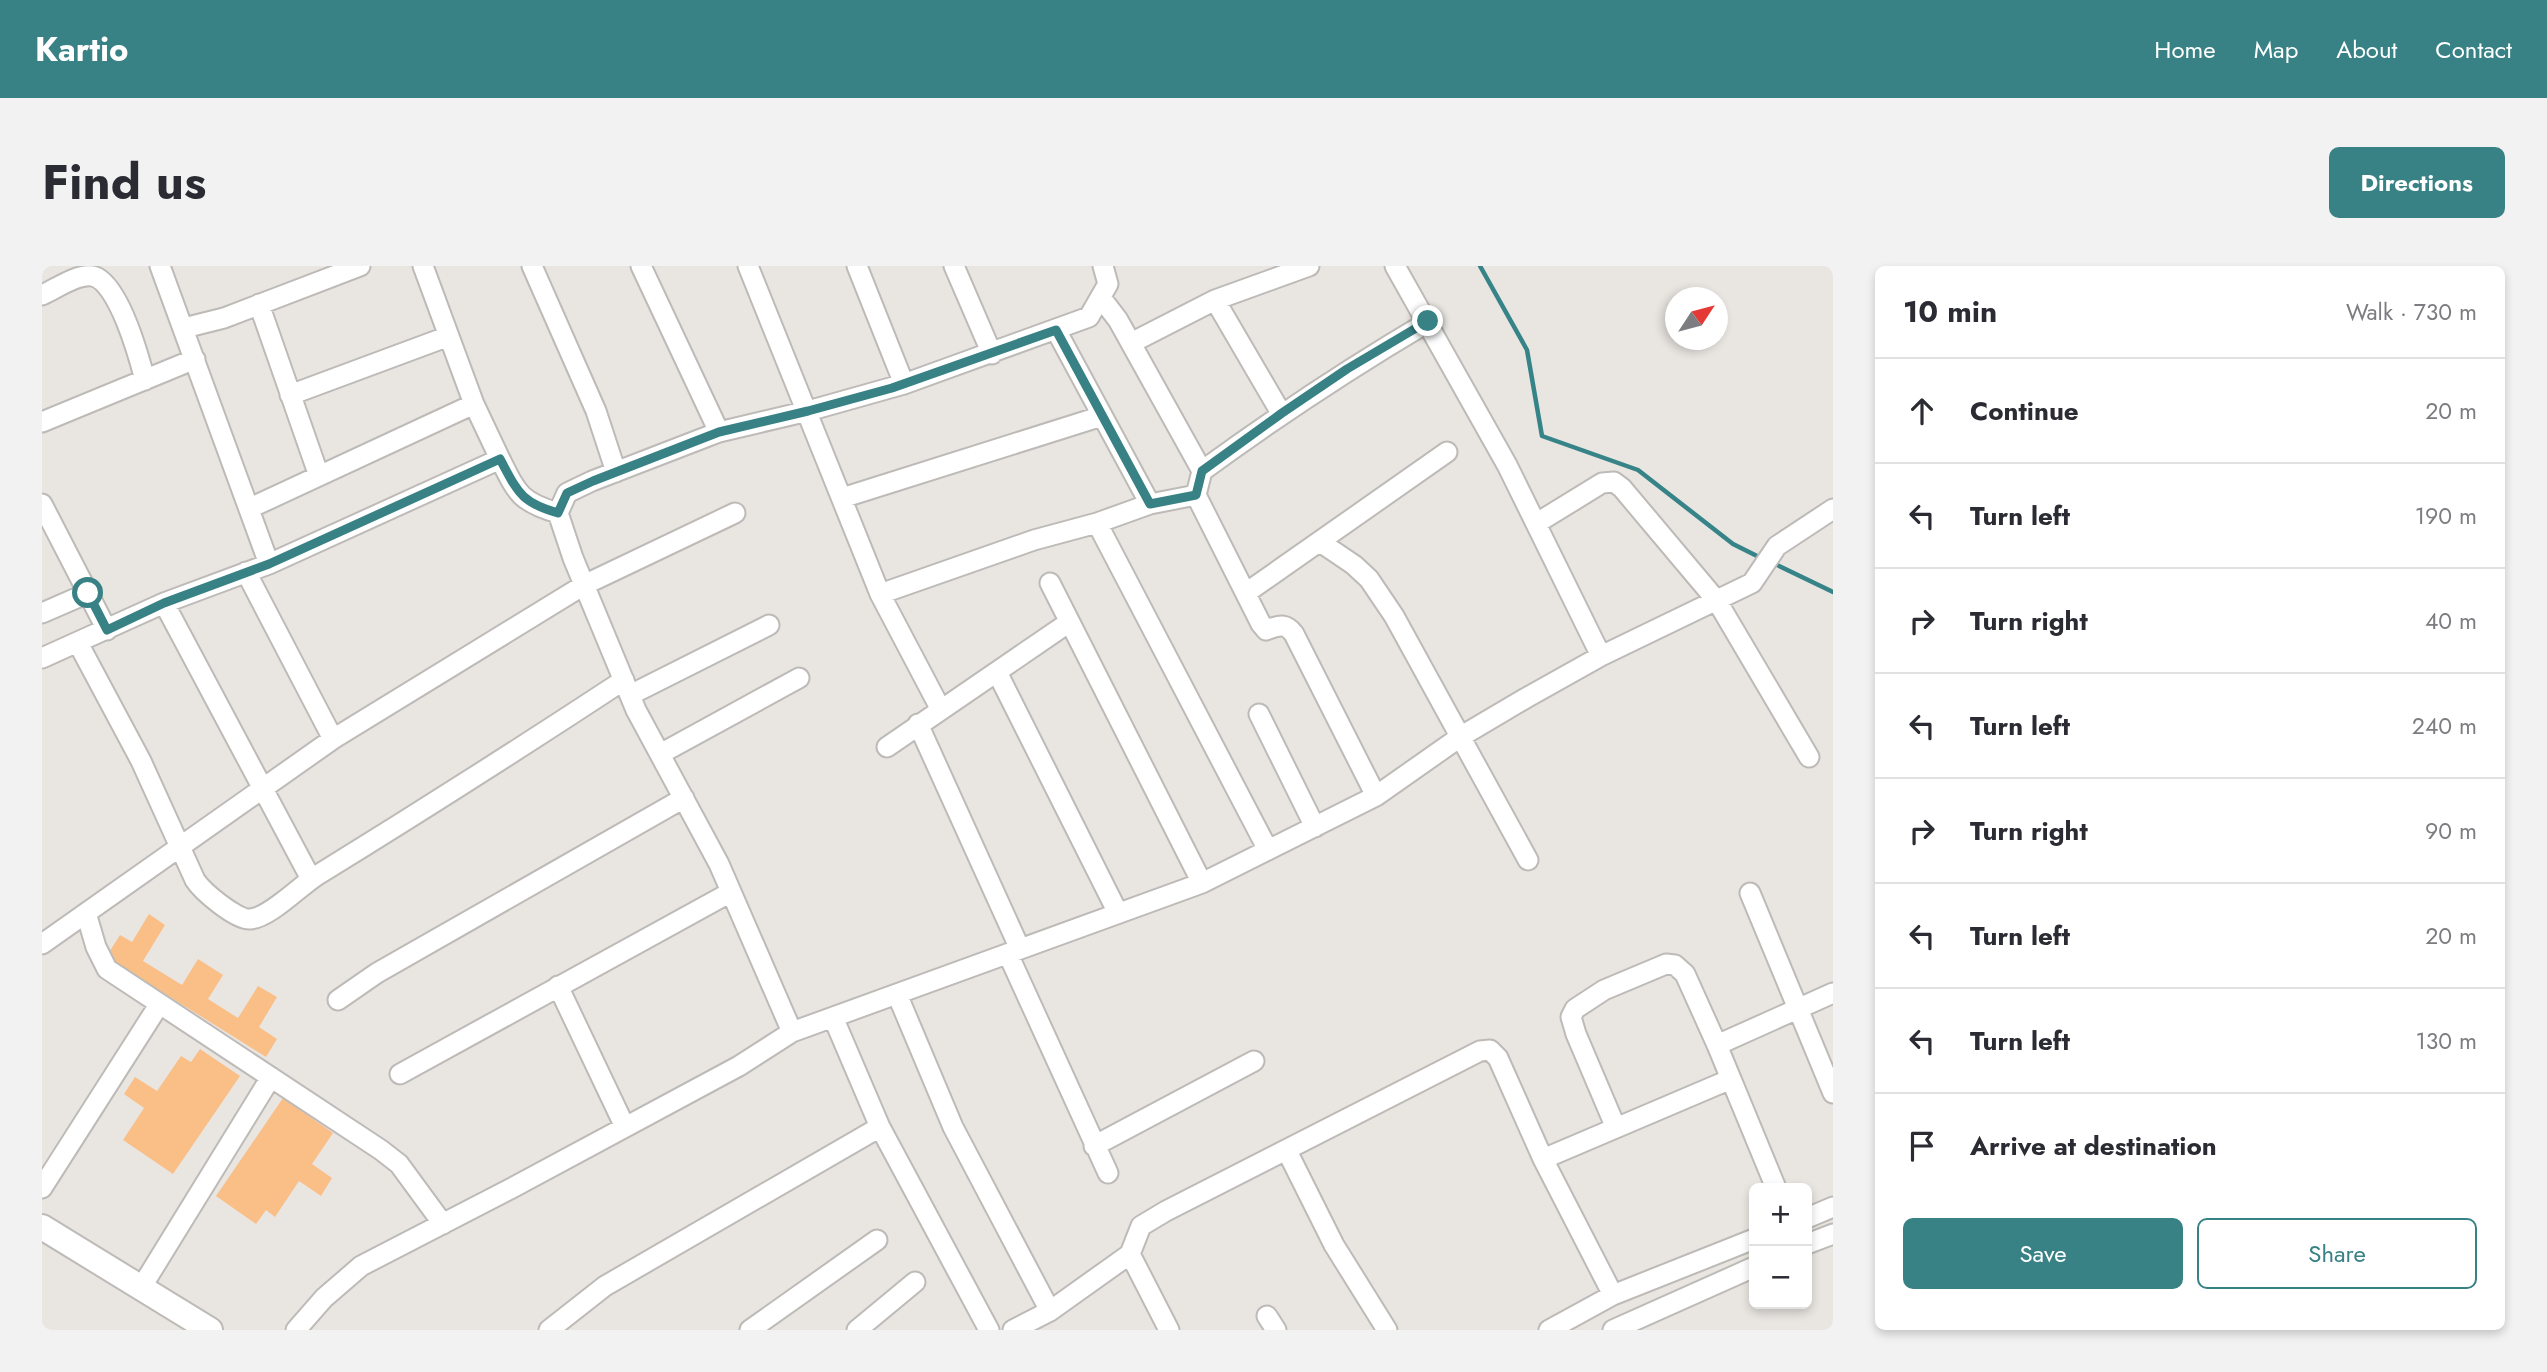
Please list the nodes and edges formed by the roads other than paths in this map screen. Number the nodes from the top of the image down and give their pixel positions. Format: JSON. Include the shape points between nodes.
{"nodes":[{"id":1,"x":160,"y":266,"type":"edge"},
{"id":2,"x":360,"y":266,"type":"edge"},
{"id":3,"x":423,"y":266,"type":"edge"},
{"id":4,"x":532,"y":266,"type":"edge"},
{"id":5,"x":642,"y":266,"type":"edge"},
{"id":6,"x":748,"y":266,"type":"edge"},
{"id":7,"x":856,"y":266,"type":"edge"},
{"id":8,"x":954,"y":266,"type":"edge"},
{"id":9,"x":1103,"y":266,"type":"edge"},
{"id":10,"x":1309,"y":266,"type":"edge"},
{"id":11,"x":1395,"y":266,"type":"edge"},
{"id":12,"x":42,"y":295,"type":"edge"},
{"id":13,"x":1102,"y":299,"type":"junction"},
{"id":14,"x":1215,"y":300,"type":"junction"},
{"id":15,"x":259,"y":304,"type":"junction"},
{"id":16,"x":1428,"y":321,"type":"junction"},
{"id":17,"x":184,"y":328,"type":"junction"},
{"id":18,"x":1056,"y":330,"type":"junction"},
{"id":19,"x":449,"y":336,"type":"junction"},
{"id":20,"x":1131,"y":343,"type":"junction"},
{"id":21,"x":992,"y":354,"type":"junction"},
{"id":22,"x":195,"y":359,"type":"junction"},
{"id":23,"x":145,"y":380,"type":"junction"},
{"id":24,"x":904,"y":384,"type":"junction"},
{"id":25,"x":290,"y":395,"type":"junction"},
{"id":26,"x":474,"y":404,"type":"junction"},
{"id":27,"x":808,"y":411,"type":"junction"},
{"id":28,"x":1282,"y":413,"type":"junction"},
{"id":29,"x":1102,"y":415,"type":"junction"},
{"id":30,"x":42,"y":422,"type":"edge"},
{"id":31,"x":719,"y":432,"type":"junction"},
{"id":32,"x":1447,"y":452,"type":"dead end"},
{"id":33,"x":500,"y":459,"type":"junction"},
{"id":34,"x":1202,"y":471,"type":"junction"},
{"id":35,"x":616,"y":472,"type":"junction"},
{"id":36,"x":319,"y":476,"type":"junction"},
{"id":37,"x":1196,"y":495,"type":"junction"},
{"id":38,"x":842,"y":498,"type":"junction"},
{"id":39,"x":42,"y":504,"type":"edge"},
{"id":40,"x":1150,"y":504,"type":"junction"},
{"id":41,"x":250,"y":508,"type":"junction"},
{"id":42,"x":1833,"y":509,"type":"edge"},
{"id":43,"x":558,"y":513,"type":"junction"},
{"id":44,"x":734,"y":513,"type":"dead end"},
{"id":45,"x":1097,"y":523,"type":"junction"},
{"id":46,"x":1537,"y":523,"type":"junction"},
{"id":47,"x":1320,"y":542,"type":"junction"},
{"id":48,"x":269,"y":564,"type":"junction"},
{"id":49,"x":246,"y":572,"type":"junction"},
{"id":50,"x":1049,"y":583,"type":"dead end"},
{"id":51,"x":584,"y":584,"type":"junction"},
{"id":52,"x":88,"y":593,"type":"junction"},
{"id":53,"x":1246,"y":593,"type":"junction"},
{"id":54,"x":880,"y":594,"type":"junction"},
{"id":55,"x":1717,"y":601,"type":"junction"},
{"id":56,"x":164,"y":603,"type":"junction"},
{"id":57,"x":42,"y":612,"type":"edge"},
{"id":58,"x":1068,"y":623,"type":"junction"},
{"id":59,"x":769,"y":625,"type":"dead end"},
{"id":60,"x":107,"y":630,"type":"junction"},
{"id":61,"x":78,"y":643,"type":"junction"},
{"id":62,"x":1601,"y":656,"type":"junction"},
{"id":63,"x":42,"y":658,"type":"edge"},
{"id":64,"x":997,"y":672,"type":"junction"},
{"id":65,"x":799,"y":678,"type":"dead end"},
{"id":66,"x":627,"y":687,"type":"junction"},
{"id":67,"x":940,"y":708,"type":"junction"},
{"id":68,"x":1259,"y":714,"type":"dead end"},
{"id":69,"x":918,"y":724,"type":"junction"},
{"id":70,"x":1460,"y":737,"type":"junction"},
{"id":71,"x":333,"y":738,"type":"junction"},
{"id":72,"x":887,"y":747,"type":"dead end"},
{"id":73,"x":660,"y":754,"type":"junction"},
{"id":74,"x":1809,"y":757,"type":"dead end"},
{"id":75,"x":262,"y":789,"type":"junction"},
{"id":76,"x":1376,"y":796,"type":"junction"},
{"id":77,"x":684,"y":798,"type":"junction"},
{"id":78,"x":1314,"y":827,"type":"junction"},
{"id":79,"x":180,"y":847,"type":"junction"},
{"id":80,"x":1268,"y":850,"type":"junction"},
{"id":81,"x":1528,"y":860,"type":"dead end"},
{"id":82,"x":311,"y":879,"type":"junction"},
{"id":83,"x":1202,"y":883,"type":"junction"},
{"id":84,"x":731,"y":892,"type":"junction"},
{"id":85,"x":1750,"y":893,"type":"dead end"},
{"id":86,"x":86,"y":913,"type":"junction"},
{"id":87,"x":1118,"y":914,"type":"junction"},
{"id":88,"x":42,"y":944,"type":"edge"},
{"id":89,"x":1014,"y":951,"type":"junction"},
{"id":90,"x":558,"y":986,"type":"junction"},
{"id":91,"x":1833,"y":993,"type":"edge"},
{"id":92,"x":897,"y":994,"type":"junction"},
{"id":93,"x":338,"y":1000,"type":"dead end"},
{"id":94,"x":158,"y":1003,"type":"junction"},
{"id":95,"x":1798,"y":1009,"type":"junction"},
{"id":96,"x":832,"y":1017,"type":"junction"},
{"id":97,"x":792,"y":1032,"type":"junction"},
{"id":98,"x":1717,"y":1045,"type":"junction"},
{"id":99,"x":1254,"y":1060,"type":"dead end"},
{"id":100,"x":400,"y":1073,"type":"dead end"},
{"id":101,"x":271,"y":1077,"type":"junction"},
{"id":102,"x":1731,"y":1079,"type":"junction"},
{"id":103,"x":1833,"y":1093,"type":"edge"},
{"id":104,"x":625,"y":1127,"type":"junction"},
{"id":105,"x":880,"y":1127,"type":"junction"},
{"id":106,"x":1616,"y":1128,"type":"junction"},
{"id":107,"x":1094,"y":1146,"type":"junction"},
{"id":108,"x":1287,"y":1151,"type":"junction"},
{"id":109,"x":1543,"y":1159,"type":"junction"},
{"id":110,"x":1108,"y":1173,"type":"dead end"},
{"id":111,"x":1774,"y":1183,"type":"edge"},
{"id":112,"x":42,"y":1188,"type":"edge"},
{"id":113,"x":1833,"y":1207,"type":"edge"},
{"id":114,"x":1812,"y":1216,"type":"edge"},
{"id":115,"x":443,"y":1224,"type":"junction"},
{"id":116,"x":42,"y":1227,"type":"edge"},
{"id":117,"x":1833,"y":1234,"type":"edge"},
{"id":118,"x":877,"y":1240,"type":"dead end"},
{"id":119,"x":1749,"y":1241,"type":"edge"},
{"id":120,"x":1812,"y":1242,"type":"edge"},
{"id":121,"x":1130,"y":1254,"type":"junction"},
{"id":122,"x":1749,"y":1269,"type":"edge"},
{"id":123,"x":915,"y":1282,"type":"dead end"},
{"id":124,"x":141,"y":1288,"type":"junction"},
{"id":125,"x":1613,"y":1295,"type":"junction"},
{"id":126,"x":1050,"y":1311,"type":"junction"},
{"id":127,"x":983,"y":1328,"type":"edge"},
{"id":128,"x":210,"y":1330,"type":"edge"},
{"id":129,"x":296,"y":1330,"type":"edge"},
{"id":130,"x":548,"y":1330,"type":"edge"},
{"id":131,"x":750,"y":1330,"type":"edge"},
{"id":132,"x":857,"y":1330,"type":"edge"},
{"id":133,"x":1013,"y":1330,"type":"edge"},
{"id":134,"x":1169,"y":1330,"type":"edge"},
{"id":135,"x":1387,"y":1330,"type":"edge"},
{"id":136,"x":1549,"y":1330,"type":"edge"},
{"id":137,"x":1613,"y":1330,"type":"edge"}],
"edges":[{"from":1,"to":17,"type":"street"},
{"from":2,"to":15,"type":"street"},
{"from":3,"to":19,"type":"street"},
{"from":4,"to":35,"type":"street","via":[[596,411]]},
{"from":5,"to":31,"type":"street"},
{"from":6,"to":27,"type":"street"},
{"from":7,"to":24,"type":"street"},
{"from":8,"to":21,"type":"street"},
{"from":9,"to":13,"type":"street","via":[[1108,284]]},
{"from":10,"to":14,"type":"street"},
{"from":11,"to":16,"type":"street"},
{"from":12,"to":23,"type":"street","via":[[79,278],[101,279],[127,325]]},
{"from":13,"to":18,"type":"street","via":[[1089,317]]},
{"from":13,"to":20,"type":"street"},
{"from":14,"to":20,"type":"street"},
{"from":14,"to":28,"type":"street"},
{"from":15,"to":17,"type":"street"},
{"from":15,"to":25,"type":"street"},
{"from":16,"to":28,"type":"street"},
{"from":16,"to":46,"type":"street"},
{"from":17,"to":22,"type":"street"},
{"from":18,"to":21,"type":"street"},
{"from":18,"to":29,"type":"street"},
{"from":19,"to":25,"type":"street"},
{"from":19,"to":26,"type":"street"},
{"from":20,"to":34,"type":"street"},
{"from":21,"to":24,"type":"street"},
{"from":22,"to":23,"type":"street"},
{"from":22,"to":41,"type":"street"},
{"from":23,"to":30,"type":"street"},
{"from":24,"to":27,"type":"street"},
{"from":25,"to":36,"type":"street"},
{"from":26,"to":33,"type":"street"},
{"from":26,"to":36,"type":"street"},
{"from":27,"to":31,"type":"street"},
{"from":27,"to":38,"type":"street"},
{"from":28,"to":34,"type":"street"},
{"from":29,"to":38,"type":"street"},
{"from":29,"to":40,"type":"street"},
{"from":31,"to":35,"type":"street"},
{"from":32,"to":47,"type":"street"},
{"from":33,"to":43,"type":"street","via":[[523,499]]},
{"from":33,"to":48,"type":"street"},
{"from":34,"to":37,"type":"street"},
{"from":35,"to":43,"type":"street","via":[[567,493]]},
{"from":36,"to":41,"type":"street"},
{"from":37,"to":40,"type":"street"},
{"from":37,"to":53,"type":"street"},
{"from":38,"to":54,"type":"street"},
{"from":39,"to":52,"type":"street"},
{"from":40,"to":45,"type":"street"},
{"from":41,"to":48,"type":"street"},
{"from":42,"to":55,"type":"street","via":[[1777,546],[1752,583]]},
{"from":43,"to":51,"type":"street"},
{"from":44,"to":51,"type":"street"},
{"from":45,"to":54,"type":"street"},
{"from":45,"to":80,"type":"street"},
{"from":46,"to":55,"type":"street","via":[[1602,483],[1614,482]]},
{"from":46,"to":62,"type":"street"},
{"from":47,"to":53,"type":"street"},
{"from":47,"to":70,"type":"street","via":[[1369,579]]},
{"from":48,"to":49,"type":"street"},
{"from":49,"to":56,"type":"street"},
{"from":49,"to":71,"type":"street"},
{"from":50,"to":58,"type":"street"},
{"from":51,"to":66,"type":"street"},
{"from":51,"to":71,"type":"street"},
{"from":52,"to":57,"type":"street"},
{"from":52,"to":60,"type":"street"},
{"from":53,"to":76,"type":"street","via":[[1264,629],[1285,626],[1294,634]]},
{"from":54,"to":67,"type":"street"},
{"from":55,"to":62,"type":"street"},
{"from":55,"to":74,"type":"street"},
{"from":56,"to":60,"type":"street"},
{"from":56,"to":75,"type":"street"},
{"from":58,"to":64,"type":"street"},
{"from":58,"to":83,"type":"street"},
{"from":59,"to":66,"type":"street"},
{"from":60,"to":61,"type":"street"},
{"from":61,"to":63,"type":"street"},
{"from":61,"to":79,"type":"street","via":[[141,761]]},
{"from":62,"to":70,"type":"street"},
{"from":64,"to":67,"type":"street"},
{"from":64,"to":87,"type":"street"},
{"from":65,"to":73,"type":"street"},
{"from":66,"to":73,"type":"street"},
{"from":66,"to":82,"type":"street"},
{"from":67,"to":69,"type":"street"},
{"from":68,"to":78,"type":"street"},
{"from":69,"to":72,"type":"street"},
{"from":69,"to":89,"type":"street"},
{"from":70,"to":76,"type":"street"},
{"from":70,"to":81,"type":"street"},
{"from":71,"to":75,"type":"street"},
{"from":73,"to":77,"type":"street"},
{"from":75,"to":79,"type":"street"},
{"from":75,"to":82,"type":"street"},
{"from":76,"to":78,"type":"street"},
{"from":77,"to":84,"type":"street"},
{"from":77,"to":93,"type":"street","via":[[377,973]]},
{"from":78,"to":80,"type":"street"},
{"from":79,"to":82,"type":"street","via":[[201,890],[248,920],[262,916]]},
{"from":79,"to":86,"type":"street"},
{"from":80,"to":83,"type":"street"},
{"from":83,"to":87,"type":"street"},
{"from":84,"to":90,"type":"street"},
{"from":84,"to":97,"type":"street"},
{"from":85,"to":95,"type":"street"},
{"from":86,"to":88,"type":"street"},
{"from":86,"to":94,"type":"street","via":[[107,969]]},
{"from":87,"to":89,"type":"street"},
{"from":89,"to":92,"type":"street"},
{"from":89,"to":107,"type":"street"},
{"from":90,"to":100,"type":"street"},
{"from":90,"to":104,"type":"street"},
{"from":91,"to":95,"type":"street"},
{"from":92,"to":96,"type":"street"},
{"from":92,"to":126,"type":"street","via":[[953,1127]]},
{"from":94,"to":101,"type":"street"},
{"from":94,"to":112,"type":"street"},
{"from":95,"to":98,"type":"street"},
{"from":95,"to":103,"type":"street"},
{"from":96,"to":97,"type":"street"},
{"from":96,"to":105,"type":"street"},
{"from":97,"to":104,"type":"street"},
{"from":98,"to":102,"type":"street"},
{"from":98,"to":106,"type":"street","via":[[1685,974],[1675,965],[1666,964],[1604,990],[1575,1009],[1571,1017],[1576,1034]]},
{"from":99,"to":107,"type":"street"},
{"from":101,"to":115,"type":"street","via":[[399,1164]]},
{"from":101,"to":124,"type":"street"},
{"from":102,"to":106,"type":"street"},
{"from":102,"to":111,"type":"street"},
{"from":104,"to":115,"type":"street"},
{"from":105,"to":127,"type":"street"},
{"from":105,"to":130,"type":"street","via":[[605,1286]]},
{"from":106,"to":109,"type":"street"},
{"from":107,"to":110,"type":"street"},
{"from":108,"to":109,"type":"street","via":[[1480,1051],[1490,1050],[1498,1058]]},
{"from":108,"to":121,"type":"street","via":[[1140,1227]]},
{"from":108,"to":135,"type":"street","via":[[1334,1245]]},
{"from":109,"to":125,"type":"street"},
{"from":113,"to":114,"type":"street"},
{"from":115,"to":129,"type":"street","via":[[361,1266]]},
{"from":116,"to":124,"type":"main road"},
{"from":117,"to":120,"type":"street"},
{"from":118,"to":131,"type":"street"},
{"from":119,"to":125,"type":"street"},
{"from":121,"to":126,"type":"street"},
{"from":121,"to":134,"type":"street"},
{"from":122,"to":137,"type":"street"},
{"from":123,"to":132,"type":"street"},
{"from":124,"to":128,"type":"main road"},
{"from":125,"to":136,"type":"street"},
{"from":126,"to":133,"type":"street"}]}
